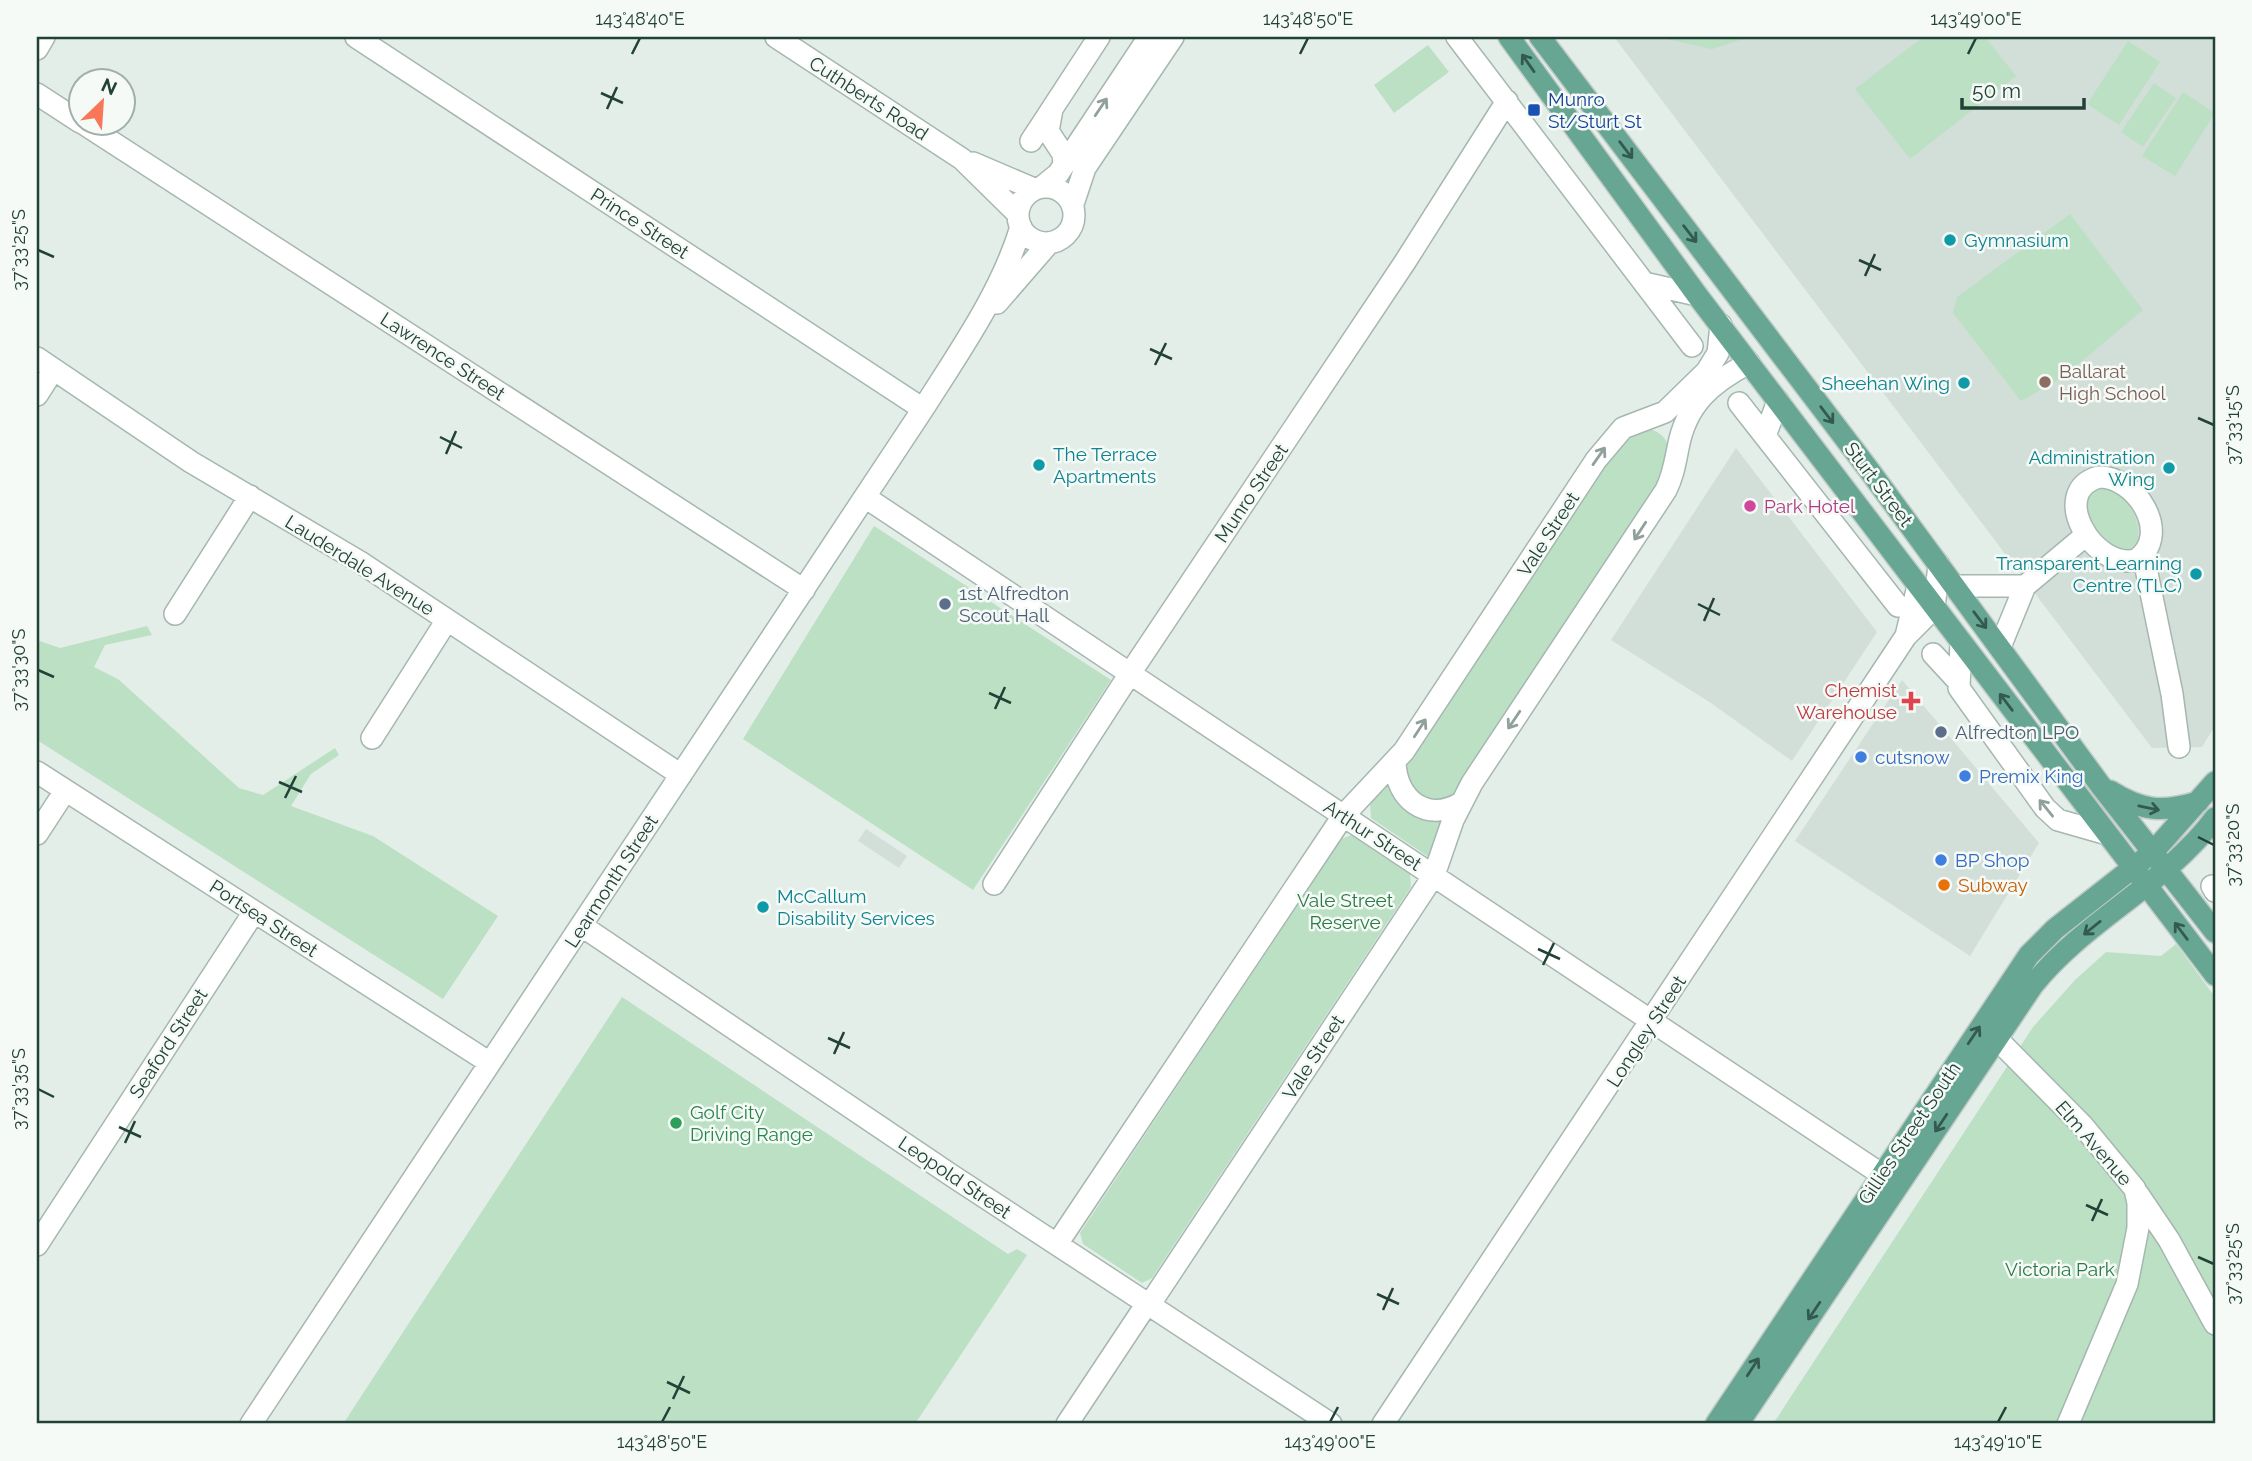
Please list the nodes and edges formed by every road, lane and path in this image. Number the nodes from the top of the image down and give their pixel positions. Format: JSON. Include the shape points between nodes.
{"nodes":[{"id":1,"x":44,"y":37,"type":"edge"},
{"id":2,"x":356,"y":37,"type":"edge"},
{"id":3,"x":776,"y":37,"type":"edge"},
{"id":4,"x":1099,"y":37,"type":"edge"},
{"id":5,"x":1509,"y":37,"type":"edge"},
{"id":6,"x":1540,"y":37,"type":"edge"},
{"id":7,"x":1160,"y":39,"type":"edge"},
{"id":8,"x":1464,"y":40,"type":"edge"},
{"id":9,"x":37,"y":48,"type":"edge"},
{"id":10,"x":37,"y":94,"type":"edge"},
{"id":11,"x":1507,"y":101,"type":"junction"},
{"id":12,"x":1053,"y":107,"type":"junction"},
{"id":13,"x":66,"y":112,"type":"edge"},
{"id":14,"x":103,"y":136,"type":"edge"},
{"id":15,"x":1031,"y":141,"type":"dead end"},
{"id":16,"x":962,"y":159,"type":"junction"},
{"id":17,"x":1064,"y":165,"type":"junction"},
{"id":18,"x":1038,"y":188,"type":"junction"},
{"id":19,"x":1073,"y":204,"type":"junction"},
{"id":20,"x":1019,"y":220,"type":"junction"},
{"id":21,"x":1049,"y":243,"type":"junction"},
{"id":22,"x":1644,"y":283,"type":"junction"},
{"id":23,"x":1697,"y":295,"type":"junction"},
{"id":24,"x":1721,"y":325,"type":"junction"},
{"id":25,"x":969,"y":337,"type":"junction"},
{"id":26,"x":1692,"y":346,"type":"dead end"},
{"id":27,"x":1749,"y":363,"type":"junction"},
{"id":28,"x":45,"y":364,"type":"edge"},
{"id":29,"x":37,"y":395,"type":"edge"},
{"id":30,"x":1778,"y":401,"type":"junction"},
{"id":31,"x":1739,"y":403,"type":"dead end"},
{"id":32,"x":923,"y":409,"type":"junction"},
{"id":33,"x":1641,"y":422,"type":"junction"},
{"id":34,"x":1765,"y":436,"type":"junction"},
{"id":35,"x":1678,"y":446,"type":"junction"},
{"id":36,"x":250,"y":496,"type":"junction"},
{"id":37,"x":865,"y":497,"type":"junction"},
{"id":38,"x":2086,"y":535,"type":"junction"},
{"id":39,"x":2143,"y":554,"type":"junction"},
{"id":40,"x":1857,"y":556,"type":"junction"},
{"id":41,"x":1939,"y":565,"type":"junction"},
{"id":42,"x":1912,"y":577,"type":"junction"},
{"id":43,"x":1955,"y":586,"type":"junction"},
{"id":44,"x":2025,"y":586,"type":"junction"},
{"id":45,"x":804,"y":590,"type":"junction"},
{"id":46,"x":1898,"y":606,"type":"dead end"},
{"id":47,"x":1934,"y":608,"type":"junction"},
{"id":48,"x":175,"y":614,"type":"dead end"},
{"id":49,"x":447,"y":620,"type":"junction"},
{"id":50,"x":1906,"y":636,"type":"junction"},
{"id":51,"x":1961,"y":642,"type":"junction"},
{"id":52,"x":2000,"y":647,"type":"junction"},
{"id":53,"x":1933,"y":654,"type":"dead end"},
{"id":54,"x":1130,"y":672,"type":"junction"},
{"id":55,"x":1957,"y":680,"type":"junction"},
{"id":56,"x":372,"y":738,"type":"dead end"},
{"id":57,"x":2179,"y":747,"type":"dead end"},
{"id":58,"x":1395,"y":762,"type":"junction"},
{"id":59,"x":37,"y":772,"type":"edge"},
{"id":60,"x":681,"y":775,"type":"junction"},
{"id":61,"x":2215,"y":782,"type":"edge"},
{"id":62,"x":2101,"y":786,"type":"junction"},
{"id":63,"x":65,"y":791,"type":"junction"},
{"id":64,"x":2200,"y":802,"type":"junction"},
{"id":65,"x":1461,"y":803,"type":"junction"},
{"id":66,"x":1343,"y":816,"type":"junction"},
{"id":67,"x":2215,"y":818,"type":"edge"},
{"id":68,"x":37,"y":834,"type":"edge"},
{"id":69,"x":2107,"y":834,"type":"junction"},
{"id":70,"x":2153,"y":852,"type":"junction"},
{"id":71,"x":2134,"y":869,"type":"junction"},
{"id":72,"x":2167,"y":869,"type":"junction"},
{"id":73,"x":1434,"y":875,"type":"junction"},
{"id":74,"x":994,"y":884,"type":"dead end"},
{"id":75,"x":2147,"y":887,"type":"junction"},
{"id":76,"x":254,"y":912,"type":"junction"},
{"id":77,"x":582,"y":926,"type":"junction"},
{"id":78,"x":2215,"y":932,"type":"edge"},
{"id":79,"x":2215,"y":975,"type":"edge"},
{"id":80,"x":1652,"y":1021,"type":"junction"},
{"id":81,"x":1997,"y":1039,"type":"junction"},
{"id":82,"x":490,"y":1063,"type":"junction"},
{"id":83,"x":1890,"y":1179,"type":"junction"},
{"id":84,"x":2135,"y":1189,"type":"junction"},
{"id":85,"x":1058,"y":1244,"type":"junction"},
{"id":86,"x":37,"y":1245,"type":"edge"},
{"id":87,"x":1149,"y":1303,"type":"junction"},
{"id":88,"x":2215,"y":1324,"type":"edge"},
{"id":89,"x":251,"y":1424,"type":"edge"},
{"id":90,"x":1067,"y":1424,"type":"edge"},
{"id":91,"x":1331,"y":1424,"type":"edge"},
{"id":92,"x":1383,"y":1424,"type":"edge"},
{"id":93,"x":1716,"y":1424,"type":"edge"},
{"id":94,"x":1738,"y":1424,"type":"edge"},
{"id":95,"x":2068,"y":1424,"type":"edge"}],
"edges":[{"from":1,"to":9,"type":"street"},
{"from":2,"to":32,"type":"street","name":"Prince Street"},
{"from":3,"to":16,"type":"street","name":"Cuthberts Road"},
{"from":4,"to":12,"type":"street"},
{"from":23,"to":5,"type":"main road","name":"Sturt Street","one_way":true},
{"from":6,"to":41,"type":"main road","name":"Sturt Street","one_way":true},
{"from":17,"to":7,"type":"street","one_way":true},
{"from":7,"to":19,"type":"street","via":[[1085,168]]},
{"from":8,"to":11,"type":"street"},
{"from":10,"to":13,"type":"street","name":"Lawrence Street"},
{"from":11,"to":22,"type":"street"},
{"from":11,"to":54,"type":"street","name":"Munro Street","via":[[1405,262]]},
{"from":12,"to":15,"type":"street"},
{"from":12,"to":17,"type":"street","via":[[1048,131],[1063,154]]},
{"from":14,"to":45,"type":"street","name":"Lawrence Street"},
{"from":16,"to":18,"type":"street","name":"Cuthberts Road"},
{"from":16,"to":20,"type":"street","name":"Cuthberts Road"},
{"from":17,"to":18,"type":"street"},
{"from":18,"to":19,"type":"street","via":[[1064,192]]},
{"from":18,"to":20,"type":"street","via":[[1023,199]]},
{"from":19,"to":21,"type":"street","via":[[1070,230]]},
{"from":20,"to":21,"type":"street","via":[[1032,239]]},
{"from":20,"to":25,"type":"street","name":"Learmonth Street","via":[[1006,268]]},
{"from":21,"to":25,"type":"street","name":"Learmonth Street"},
{"from":22,"to":23,"type":"street"},
{"from":22,"to":26,"type":"street"},
{"from":23,"to":24,"type":"main road","name":"Sturt Street"},
{"from":24,"to":27,"type":"main road","name":"Sturt Street"},
{"from":24,"to":33,"type":"street","name":"Vale Street","via":[[1720,348],[1711,366],[1670,409]]},
{"from":25,"to":32,"type":"street","name":"Learmonth Street"},
{"from":27,"to":30,"type":"main road","name":"Sturt Street"},
{"from":27,"to":35,"type":"street","name":"Vale Street","via":[[1701,395]]},
{"from":28,"to":29,"type":"street"},
{"from":28,"to":36,"type":"street","name":"Lauderdale Avenue"},
{"from":30,"to":34,"type":"street"},
{"from":30,"to":42,"type":"main road","name":"Sturt Street"},
{"from":31,"to":34,"type":"street"},
{"from":32,"to":37,"type":"street","name":"Learmonth Street"},
{"from":33,"to":35,"type":"street","via":[[1665,428]]},
{"from":58,"to":33,"type":"street","name":"Vale Street","one_way":true,"via":[[1597,460],[1616,434]]},
{"from":34,"to":40,"type":"street"},
{"from":35,"to":65,"type":"street","name":"Vale Street","one_way":true,"via":[[1666,490]]},
{"from":36,"to":48,"type":"street"},
{"from":36,"to":49,"type":"street","name":"Lauderdale Avenue"},
{"from":37,"to":45,"type":"street","name":"Learmonth Street"},
{"from":37,"to":54,"type":"street","name":"Arthur Street"},
{"from":38,"to":39,"type":"street","via":[[2119,561],[2134,561]]},
{"from":38,"to":39,"type":"street","via":[[2076,510],[2080,491],[2093,478],[2113,478],[2134,492],[2147,514],[2149,540]]},
{"from":38,"to":44,"type":"street"},
{"from":39,"to":57,"type":"street"},
{"from":40,"to":42,"type":"street"},
{"from":40,"to":46,"type":"street"},
{"from":41,"to":43,"type":"main road","name":"Sturt Street"},
{"from":41,"to":47,"type":"street"},
{"from":42,"to":47,"type":"main road","name":"Sturt Street"},
{"from":42,"to":50,"type":"street","name":"Longley Street"},
{"from":43,"to":44,"type":"street"},
{"from":43,"to":52,"type":"main road","name":"Sturt Street","one_way":true},
{"from":44,"to":52,"type":"street"},
{"from":45,"to":60,"type":"street","name":"Learmonth Street"},
{"from":47,"to":50,"type":"street","name":"Longley Street"},
{"from":47,"to":51,"type":"main road","name":"Sturt Street"},
{"from":49,"to":56,"type":"street"},
{"from":49,"to":60,"type":"street","name":"Lauderdale Avenue"},
{"from":50,"to":80,"type":"street","name":"Longley Street"},
{"from":51,"to":55,"type":"street"},
{"from":69,"to":51,"type":"main road","name":"Sturt Street","one_way":true},
{"from":52,"to":62,"type":"main road","name":"Sturt Street"},
{"from":53,"to":55,"type":"street"},
{"from":54,"to":66,"type":"street","name":"Arthur Street"},
{"from":54,"to":74,"type":"street","name":"Munro Street"},
{"from":69,"to":55,"type":"street","one_way":true,"via":[[2064,823],[2049,813]]},
{"from":58,"to":65,"type":"street","via":[[1401,792],[1416,806],[1438,811]]},
{"from":58,"to":66,"type":"street","name":"Vale Street"},
{"from":59,"to":63,"type":"street","name":"Portsea Street"},
{"from":60,"to":77,"type":"street","name":"Learmonth Street"},
{"from":61,"to":64,"type":"main road","name":"Gillies Street South"},
{"from":62,"to":64,"type":"main road","one_way":true,"via":[[2122,799],[2164,811]]},
{"from":62,"to":70,"type":"main road","name":"Sturt Street"},
{"from":63,"to":68,"type":"street"},
{"from":63,"to":76,"type":"street","name":"Portsea Street"},
{"from":64,"to":70,"type":"main road","name":"Gillies Street South"},
{"from":65,"to":73,"type":"street","name":"Vale Street"},
{"from":66,"to":73,"type":"street","name":"Arthur Street"},
{"from":66,"to":85,"type":"street","name":"Vale Street"},
{"from":67,"to":72,"type":"main road","name":"Gillies Street South"},
{"from":69,"to":71,"type":"main road","name":"Sturt Street"},
{"from":70,"to":71,"type":"main road","name":"Gillies Street South"},
{"from":70,"to":72,"type":"main road","name":"Sturt Street"},
{"from":71,"to":75,"type":"main road","name":"Sturt Street"},
{"from":83,"to":71,"type":"main road","name":"Gillies Street South","one_way":true,"via":[[2029,955],[2055,929]]},
{"from":72,"to":75,"type":"main road","name":"Gillies Street South"},
{"from":72,"to":78,"type":"main road","name":"Sturt Street"},
{"from":73,"to":80,"type":"street","name":"Arthur Street"},
{"from":73,"to":87,"type":"street","name":"Vale Street"},
{"from":79,"to":75,"type":"main road","name":"Sturt Street","one_way":true},
{"from":75,"to":81,"type":"main road","name":"Gillies Street South","one_way":true,"via":[[2054,960]]},
{"from":76,"to":82,"type":"street","name":"Portsea Street"},
{"from":76,"to":86,"type":"street","name":"Seaford Street"},
{"from":77,"to":82,"type":"street","name":"Learmonth Street"},
{"from":77,"to":85,"type":"street","name":"Leopold Street"},
{"from":80,"to":83,"type":"street","name":"Arthur Street"},
{"from":80,"to":92,"type":"street","name":"Longley Street"},
{"from":81,"to":83,"type":"main road","name":"Gillies Street South","one_way":true},
{"from":81,"to":84,"type":"street","name":"Elm Avenue","via":[[2083,1126]]},
{"from":82,"to":89,"type":"street","name":"Learmonth Street"},
{"from":93,"to":83,"type":"main road","name":"Gillies Street South","one_way":true},
{"from":83,"to":94,"type":"main road","name":"Gillies Street South","one_way":true},
{"from":84,"to":88,"type":"street"},
{"from":84,"to":95,"type":"street","name":"Elm Avenue","via":[[2138,1223],[2127,1284]]},
{"from":85,"to":87,"type":"street","name":"Leopold Street"},
{"from":87,"to":90,"type":"street","name":"Vale Street"},
{"from":87,"to":91,"type":"street","name":"Leopold Street"}]}
